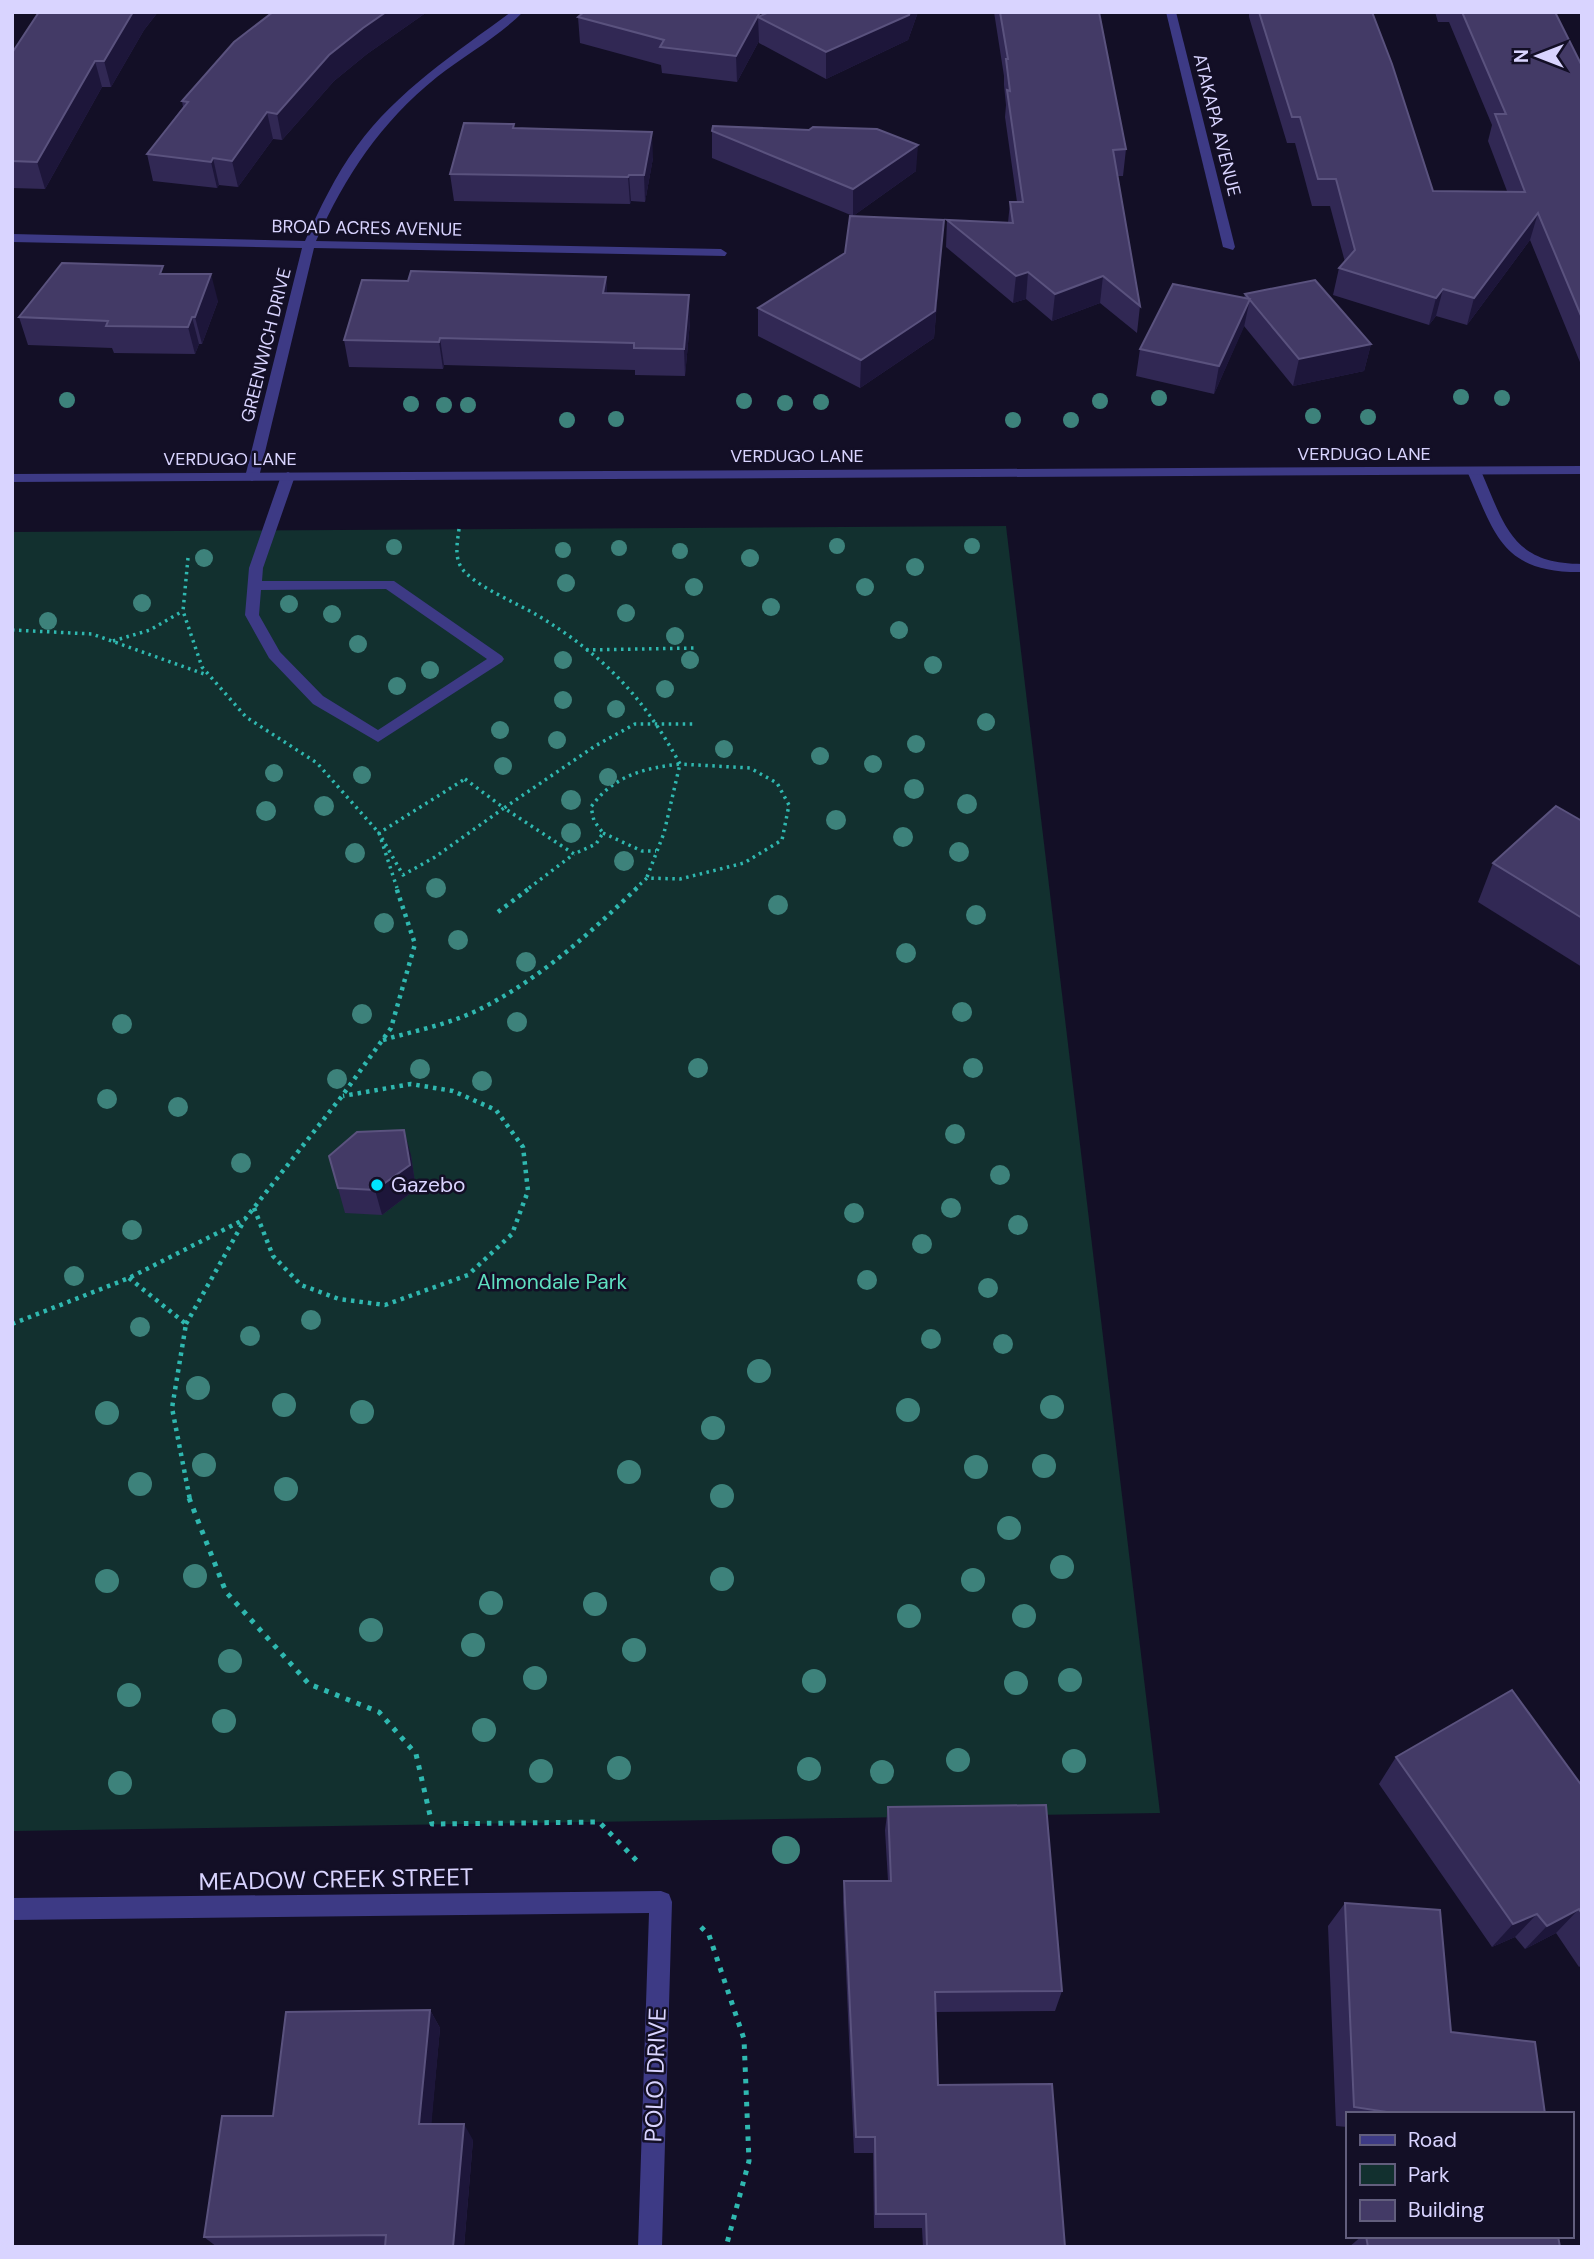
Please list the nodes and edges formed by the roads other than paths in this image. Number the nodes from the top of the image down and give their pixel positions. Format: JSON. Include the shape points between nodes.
{"nodes":[{"id":1,"x":518,"y":12,"type":"edge"},
{"id":2,"x":1171,"y":12,"type":"edge"},
{"id":3,"x":12,"y":238,"type":"edge"},
{"id":4,"x":309,"y":244,"type":"junction"},
{"id":5,"x":1229,"y":247,"type":"dead end"},
{"id":6,"x":721,"y":253,"type":"dead end"},
{"id":7,"x":1582,"y":470,"type":"edge"},
{"id":8,"x":1474,"y":471,"type":"junction"},
{"id":9,"x":288,"y":476,"type":"junction"},
{"id":10,"x":251,"y":477,"type":"junction"},
{"id":11,"x":12,"y":478,"type":"edge"},
{"id":12,"x":1582,"y":568,"type":"edge"},
{"id":13,"x":254,"y":586,"type":"junction"},
{"id":14,"x":661,"y":1902,"type":"joint"},
{"id":15,"x":12,"y":1909,"type":"edge"},
{"id":16,"x":650,"y":2247,"type":"edge"}],
"edges":[{"from":1,"to":4,"type":"street","name":"GREENWICH DRIVE","via":[[398,107],[362,147],[334,190]]},
{"from":2,"to":5,"type":"street","name":"ATAKAPA AVENUE"},
{"from":3,"to":4,"type":"street","name":"BROAD ACRES AVENUE"},
{"from":4,"to":6,"type":"street","name":"BROAD ACRES AVENUE"},
{"from":4,"to":10,"type":"street","name":"GREENWICH DRIVE"},
{"from":7,"to":8,"type":"street","name":"VERDUGO LANE"},
{"from":8,"to":9,"type":"street","name":"VERDUGO LANE"},
{"from":8,"to":12,"type":"street","via":[[1508,544],[1526,557],[1564,569]]},
{"from":9,"to":10,"type":"street","name":"VERDUGO LANE"},
{"from":9,"to":13,"type":"street"},
{"from":10,"to":11,"type":"street","name":"VERDUGO LANE"},
{"from":13,"to":13,"type":"street","via":[[252,615],[274,655],[318,700],[378,737],[497,659],[389,584]]},
{"from":14,"to":15,"type":"street","name":"MEADOW CREEK STREET"},
{"from":14,"to":16,"type":"street","name":"POLO DRIVE"}]}
